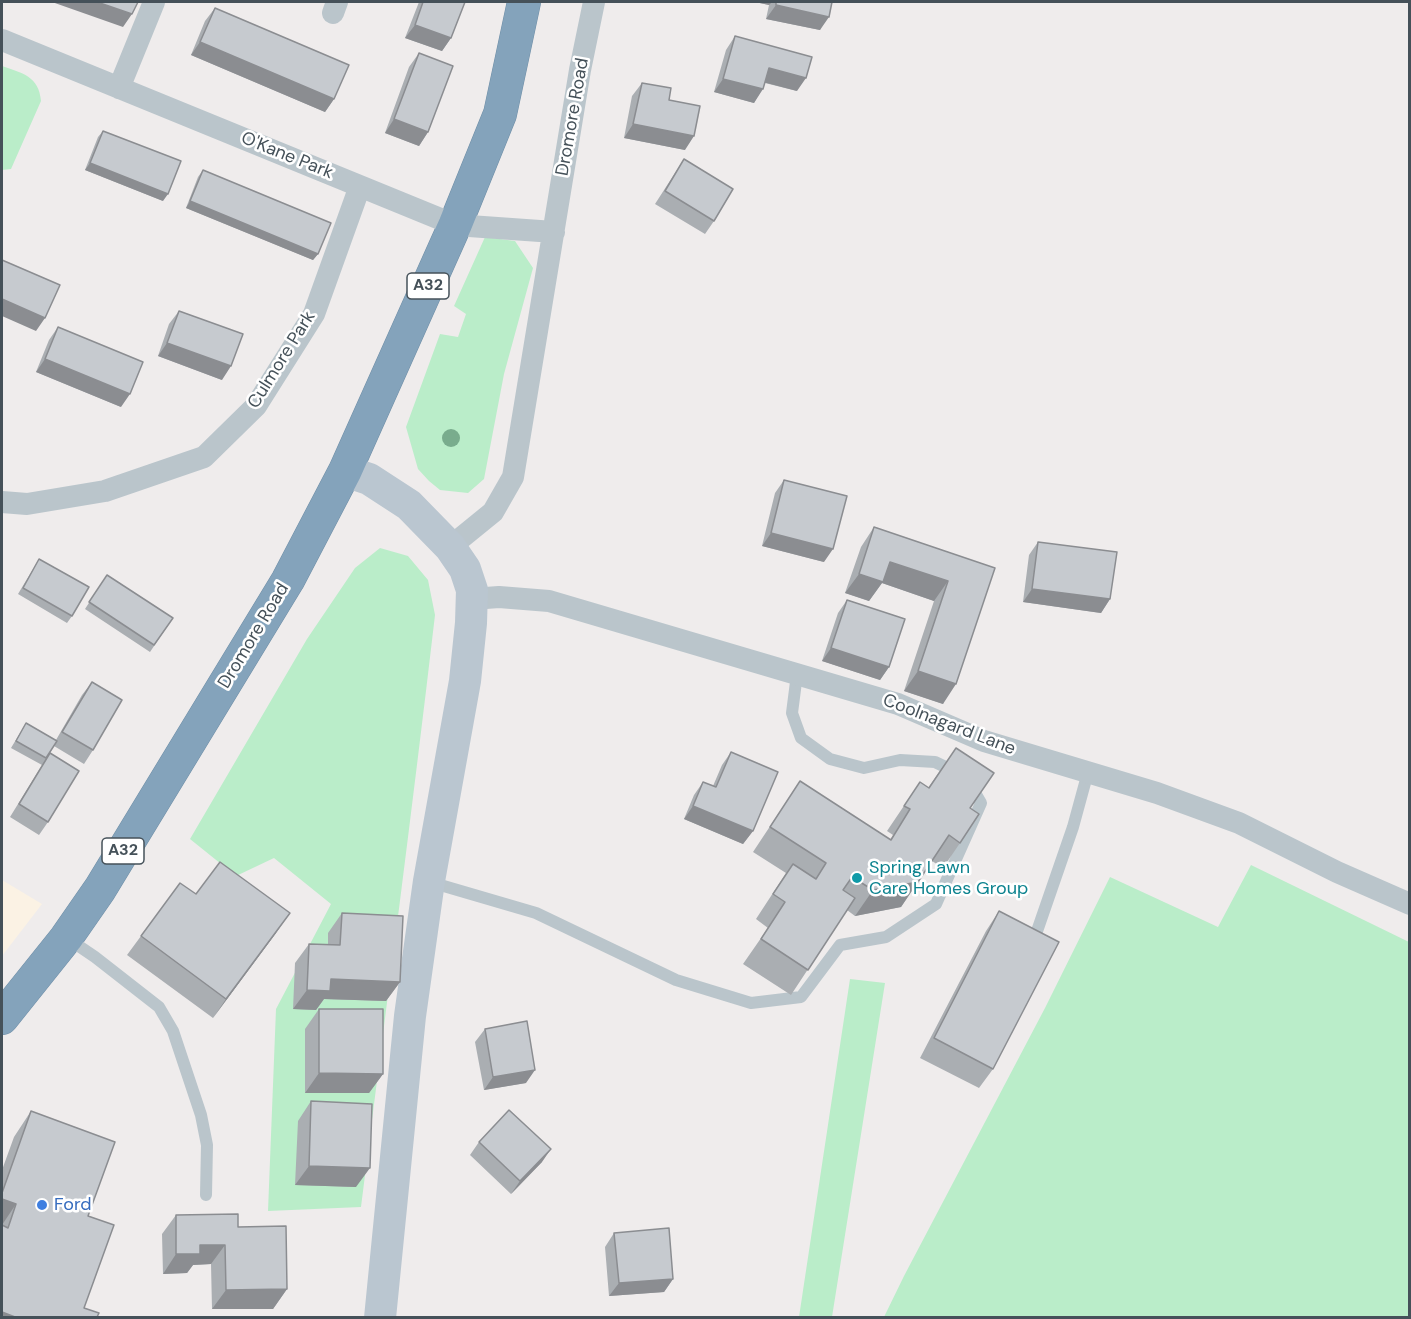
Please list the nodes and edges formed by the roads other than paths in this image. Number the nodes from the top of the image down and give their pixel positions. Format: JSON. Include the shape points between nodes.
{"nodes":[{"id":1,"x":154,"y":2,"type":"edge"},
{"id":2,"x":525,"y":2,"type":"edge"},
{"id":3,"x":594,"y":2,"type":"edge"},
{"id":4,"x":2,"y":40,"type":"edge"},
{"id":5,"x":119,"y":88,"type":"junction"},
{"id":6,"x":360,"y":186,"type":"junction"},
{"id":7,"x":455,"y":225,"type":"junction"},
{"id":8,"x":554,"y":232,"type":"junction"},
{"id":9,"x":345,"y":471,"type":"junction"},
{"id":10,"x":2,"y":502,"type":"edge"},
{"id":11,"x":450,"y":547,"type":"junction"},
{"id":12,"x":472,"y":598,"type":"junction"},
{"id":13,"x":797,"y":674,"type":"junction"},
{"id":14,"x":1088,"y":772,"type":"junction"},
{"id":15,"x":429,"y":881,"type":"junction"},
{"id":16,"x":1410,"y":904,"type":"edge"},
{"id":17,"x":1035,"y":937,"type":"edge"},
{"id":18,"x":66,"y":938,"type":"junction"},
{"id":19,"x":2,"y":1018,"type":"edge"},
{"id":20,"x":206,"y":1195,"type":"dead end"},
{"id":21,"x":380,"y":1317,"type":"edge"}],
"edges":[{"from":1,"to":5,"type":"street"},
{"from":2,"to":7,"type":"highway","name":"Dromore Road","number":"A32","via":[[500,114]]},
{"from":3,"to":8,"type":"street","name":"Dromore Road"},
{"from":4,"to":5,"type":"street","name":"O'Kane Park"},
{"from":5,"to":6,"type":"street","name":"O'Kane Park"},
{"from":6,"to":7,"type":"street","name":"O'Kane Park"},
{"from":6,"to":10,"type":"street","name":"Culmore Park","via":[[314,314],[256,406],[204,457],[105,491],[27,504]]},
{"from":7,"to":8,"type":"street"},
{"from":7,"to":9,"type":"highway","name":"Dromore Road","number":"A32"},
{"from":8,"to":11,"type":"street","name":"Dromore Road","via":[[513,477],[493,512]]},
{"from":9,"to":11,"type":"street","via":[[369,479],[409,505]]},
{"from":9,"to":18,"type":"highway","name":"Dromore Road","number":"A32","via":[[288,580],[100,889]]},
{"from":11,"to":12,"type":"street","via":[[465,569]]},
{"from":12,"to":13,"type":"street","name":"Coolnagard Lane","via":[[549,602]]},
{"from":12,"to":15,"type":"street","via":[[465,681]]},
{"from":13,"to":14,"type":"street","name":"Coolnagard Lane","via":[[898,704],[984,741]]},
{"from":13,"to":15,"type":"lane","via":[[792,713],[801,738],[831,759],[864,768],[900,760],[935,762],[966,777],[981,803],[936,904],[886,937],[840,945],[801,997],[751,1003],[676,980],[536,913]]},
{"from":14,"to":16,"type":"street","name":"Coolnagard Lane","via":[[1239,823]]},
{"from":14,"to":17,"type":"lane"},
{"from":15,"to":21,"type":"street","via":[[410,1016]]},
{"from":18,"to":19,"type":"highway","name":"Dromore Road","number":"A32"},
{"from":18,"to":20,"type":"lane","via":[[159,1007],[173,1031],[201,1115],[207,1145]]}]}
